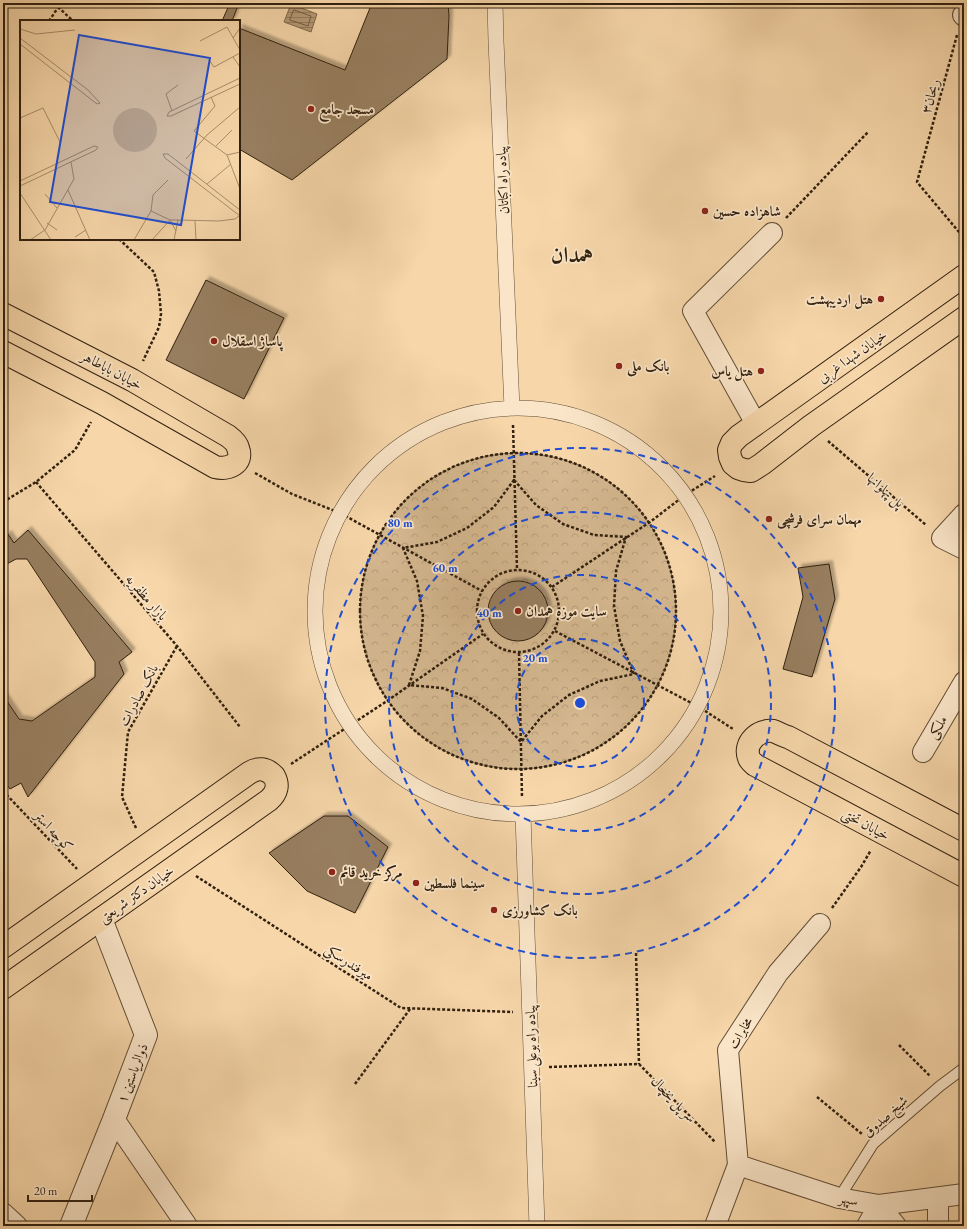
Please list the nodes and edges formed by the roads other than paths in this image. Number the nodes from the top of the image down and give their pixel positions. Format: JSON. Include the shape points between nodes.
{"nodes":[{"id":1,"x":495,"y":3,"type":"edge"},
{"id":2,"x":772,"y":233,"type":"road end"},
{"id":3,"x":964,"y":276,"type":"edge"},
{"id":4,"x":3,"y":314,"type":"edge"},
{"id":5,"x":964,"y":318,"type":"edge"},
{"id":6,"x":3,"y":352,"type":"edge"},
{"id":7,"x":512,"y":408,"type":"junction"},
{"id":8,"x":748,"y":430,"type":"junction"},
{"id":9,"x":964,"y":514,"type":"edge"},
{"id":10,"x":964,"y":549,"type":"edge"},
{"id":11,"x":964,"y":682,"type":"edge"},
{"id":12,"x":923,"y":752,"type":"dead end"},
{"id":13,"x":523,"y":815,"type":"junction"},
{"id":14,"x":964,"y":830,"type":"edge"},
{"id":15,"x":964,"y":876,"type":"edge"},
{"id":16,"x":101,"y":918,"type":"junction"},
{"id":17,"x":39,"y":922,"type":"junction"},
{"id":18,"x":820,"y":924,"type":"road end"},
{"id":19,"x":3,"y":947,"type":"edge"},
{"id":20,"x":59,"y":948,"type":"junction"},
{"id":21,"x":3,"y":988,"type":"edge"},
{"id":22,"x":964,"y":1068,"type":"edge"},
{"id":23,"x":114,"y":1119,"type":"junction"},
{"id":24,"x":738,"y":1165,"type":"junction"},
{"id":25,"x":964,"y":1194,"type":"edge"},
{"id":26,"x":839,"y":1198,"type":"junction"},
{"id":27,"x":938,"y":1198,"type":"junction"},
{"id":28,"x":880,"y":1205,"type":"junction"},
{"id":29,"x":3,"y":1214,"type":"edge"},
{"id":30,"x":17,"y":1226,"type":"edge"},
{"id":31,"x":71,"y":1226,"type":"edge"},
{"id":32,"x":187,"y":1226,"type":"edge"},
{"id":33,"x":537,"y":1226,"type":"edge"},
{"id":34,"x":714,"y":1226,"type":"edge"},
{"id":35,"x":867,"y":1226,"type":"edge"},
{"id":36,"x":896,"y":1226,"type":"edge"},
{"id":37,"x":938,"y":1226,"type":"edge"}],
"edges":[{"from":1,"to":7,"type":"street","name":"پیاده راه اکباتان"},
{"from":2,"to":8,"type":"street","via":[[693,311]]},
{"from":3,"to":8,"type":"main road","name":"خیابان شهدا غربی"},
{"from":4,"to":6,"type":"main road","name":"خیابان باباطاهر","via":[[132,380],[228,436],[239,449],[238,459],[233,466],[223,469],[215,467],[102,403]]},
{"from":5,"to":8,"type":"main road","via":[[751,471],[733,464],[729,450],[732,443]]},
{"from":7,"to":13,"type":"street","via":[[470,414],[430,428],[395,450],[364,478],[340,513],[322,555],[315,599],[317,644],[329,688],[349,726],[376,758],[408,782],[444,801],[483,812]]},
{"from":7,"to":13,"type":"street","via":[[552,411],[591,422],[627,440],[659,464],[685,495],[707,534],[719,576],[722,620],[715,664],[699,708],[675,742],[644,771],[607,794],[566,809]]},
{"from":9,"to":10,"type":"street","via":[[942,538]]},
{"from":11,"to":12,"type":"street","name":"ملکی"},
{"from":13,"to":33,"type":"street","name":"پیاده راه بوعلی سینا"},
{"from":14,"to":15,"type":"main road","name":"خیابان تختی","via":[[788,737],[762,732],[751,741],[747,752],[755,765]]},
{"from":16,"to":17,"type":"main road","name":"خیابان دکتر شریعتی","via":[[269,800],[277,787],[274,776],[264,769],[256,769],[249,773]]},
{"from":16,"to":20,"type":"main road","name":"خیابان دکتر شریعتی"},
{"from":16,"to":23,"type":"street","name":"ذوالریاستین ۱","via":[[146,1035]]},
{"from":17,"to":19,"type":"main road"},
{"from":17,"to":20,"type":"main road"},
{"from":18,"to":24,"type":"street","name":"مخابرات","via":[[778,974],[728,1050]]},
{"from":20,"to":21,"type":"main road","name":"خیابان دکتر شریعتی"},
{"from":22,"to":26,"type":"lane","name":"شیخ صدوق","via":[[873,1144]]},
{"from":23,"to":31,"type":"street","name":"ذوالریاستین ۱"},
{"from":23,"to":32,"type":"street"},
{"from":24,"to":26,"type":"street","name":"سپهر"},
{"from":24,"to":34,"type":"street"},
{"from":25,"to":27,"type":"street","name":"سپهر"},
{"from":26,"to":28,"type":"street","name":"سپهر"},
{"from":27,"to":28,"type":"street","name":"سپهر"},
{"from":27,"to":37,"type":"street"},
{"from":28,"to":35,"type":"street"},
{"from":28,"to":36,"type":"street"},
{"from":29,"to":30,"type":"street"}]}
